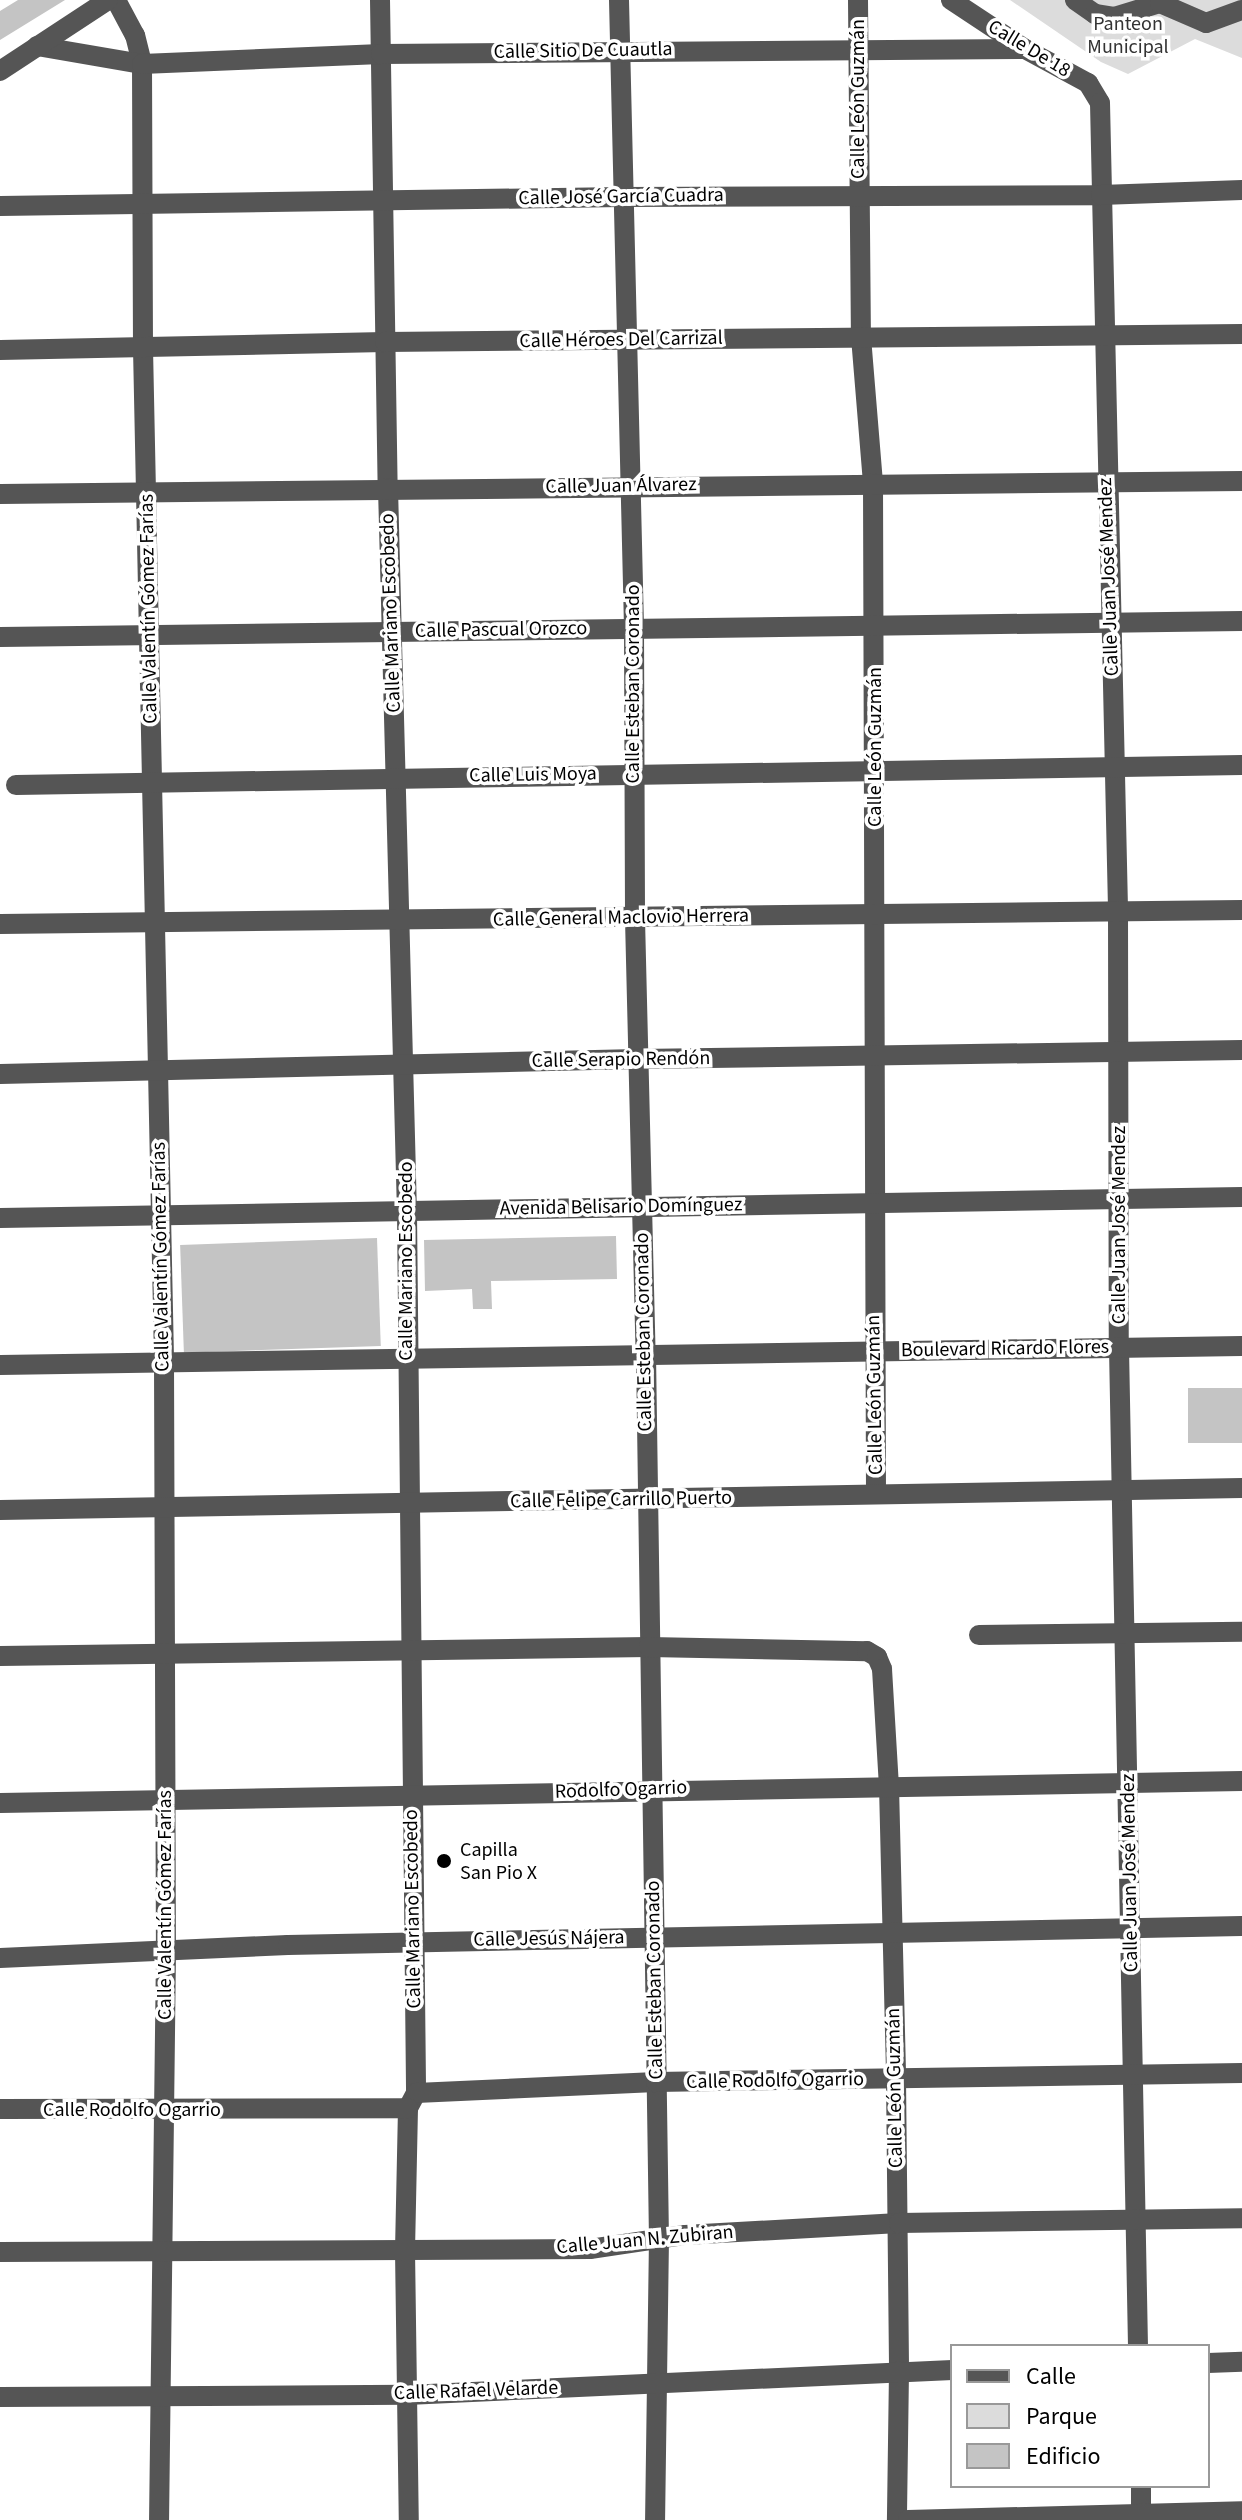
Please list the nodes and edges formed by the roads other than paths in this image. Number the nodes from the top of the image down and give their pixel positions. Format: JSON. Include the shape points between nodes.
{"nodes":[{"id":1,"x":108,"y":0,"type":"edge"},
{"id":2,"x":116,"y":0,"type":"edge"},
{"id":3,"x":380,"y":0,"type":"edge"},
{"id":4,"x":619,"y":0,"type":"edge"},
{"id":5,"x":858,"y":0,"type":"edge"},
{"id":6,"x":951,"y":0,"type":"edge"},
{"id":7,"x":1075,"y":0,"type":"edge"},
{"id":8,"x":1242,"y":10,"type":"edge"},
{"id":9,"x":37,"y":46,"type":"junction"},
{"id":10,"x":860,"y":49,"type":"junction"},
{"id":11,"x":1025,"y":49,"type":"junction"},
{"id":12,"x":620,"y":50,"type":"junction"},
{"id":13,"x":381,"y":54,"type":"junction"},
{"id":14,"x":142,"y":64,"type":"junction"},
{"id":15,"x":0,"y":71,"type":"edge"},
{"id":16,"x":1100,"y":103,"type":"joint"},
{"id":17,"x":1242,"y":190,"type":"edge"},
{"id":18,"x":857,"y":195,"type":"junction"},
{"id":19,"x":1101,"y":195,"type":"junction"},
{"id":20,"x":622,"y":197,"type":"junction"},
{"id":21,"x":384,"y":200,"type":"junction"},
{"id":22,"x":143,"y":204,"type":"junction"},
{"id":23,"x":0,"y":206,"type":"edge"},
{"id":24,"x":1242,"y":334,"type":"edge"},
{"id":25,"x":1103,"y":336,"type":"junction"},
{"id":26,"x":861,"y":337,"type":"junction"},
{"id":27,"x":627,"y":341,"type":"junction"},
{"id":28,"x":385,"y":342,"type":"junction"},
{"id":29,"x":143,"y":348,"type":"junction"},
{"id":30,"x":0,"y":350,"type":"edge"},
{"id":31,"x":1106,"y":481,"type":"junction"},
{"id":32,"x":1242,"y":481,"type":"edge"},
{"id":33,"x":873,"y":483,"type":"junction"},
{"id":34,"x":631,"y":486,"type":"junction"},
{"id":35,"x":388,"y":488,"type":"junction"},
{"id":36,"x":147,"y":493,"type":"junction"},
{"id":37,"x":0,"y":494,"type":"edge"},
{"id":38,"x":1242,"y":621,"type":"edge"},
{"id":39,"x":1110,"y":624,"type":"junction"},
{"id":40,"x":634,"y":627,"type":"junction"},
{"id":41,"x":874,"y":628,"type":"junction"},
{"id":42,"x":393,"y":632,"type":"junction"},
{"id":43,"x":150,"y":636,"type":"junction"},
{"id":44,"x":0,"y":637,"type":"edge"},
{"id":45,"x":1242,"y":765,"type":"edge"},
{"id":46,"x":1116,"y":768,"type":"junction"},
{"id":47,"x":875,"y":772,"type":"junction"},
{"id":48,"x":634,"y":773,"type":"junction"},
{"id":49,"x":395,"y":778,"type":"junction"},
{"id":50,"x":151,"y":781,"type":"junction"},
{"id":51,"x":16,"y":785,"type":"dead end"},
{"id":52,"x":1242,"y":910,"type":"edge"},
{"id":53,"x":1118,"y":911,"type":"junction"},
{"id":54,"x":875,"y":913,"type":"junction"},
{"id":55,"x":635,"y":919,"type":"junction"},
{"id":56,"x":398,"y":921,"type":"junction"},
{"id":57,"x":0,"y":924,"type":"edge"},
{"id":58,"x":154,"y":924,"type":"junction"},
{"id":59,"x":1242,"y":1050,"type":"edge"},
{"id":60,"x":1120,"y":1052,"type":"junction"},
{"id":61,"x":873,"y":1056,"type":"junction"},
{"id":62,"x":638,"y":1059,"type":"junction"},
{"id":63,"x":404,"y":1066,"type":"junction"},
{"id":64,"x":157,"y":1071,"type":"junction"},
{"id":65,"x":0,"y":1074,"type":"edge"},
{"id":66,"x":1242,"y":1197,"type":"edge"},
{"id":67,"x":1119,"y":1200,"type":"junction"},
{"id":68,"x":873,"y":1202,"type":"junction"},
{"id":69,"x":641,"y":1206,"type":"junction"},
{"id":70,"x":407,"y":1213,"type":"junction"},
{"id":71,"x":161,"y":1215,"type":"junction"},
{"id":72,"x":0,"y":1218,"type":"edge"},
{"id":73,"x":1242,"y":1346,"type":"edge"},
{"id":74,"x":1119,"y":1348,"type":"junction"},
{"id":75,"x":874,"y":1351,"type":"junction"},
{"id":76,"x":646,"y":1354,"type":"junction"},
{"id":77,"x":406,"y":1357,"type":"junction"},
{"id":78,"x":164,"y":1363,"type":"junction"},
{"id":79,"x":0,"y":1365,"type":"edge"},
{"id":80,"x":1242,"y":1488,"type":"edge"},
{"id":81,"x":1123,"y":1491,"type":"junction"},
{"id":82,"x":876,"y":1494,"type":"junction"},
{"id":83,"x":647,"y":1500,"type":"junction"},
{"id":84,"x":408,"y":1505,"type":"junction"},
{"id":85,"x":164,"y":1506,"type":"junction"},
{"id":86,"x":0,"y":1510,"type":"edge"},
{"id":87,"x":1242,"y":1632,"type":"edge"},
{"id":88,"x":1126,"y":1634,"type":"junction"},
{"id":89,"x":979,"y":1635,"type":"dead end"},
{"id":90,"x":649,"y":1647,"type":"junction"},
{"id":91,"x":410,"y":1650,"type":"junction"},
{"id":92,"x":0,"y":1656,"type":"edge"},
{"id":93,"x":166,"y":1656,"type":"junction"},
{"id":94,"x":1128,"y":1781,"type":"junction"},
{"id":95,"x":1242,"y":1781,"type":"edge"},
{"id":96,"x":889,"y":1786,"type":"junction"},
{"id":97,"x":652,"y":1789,"type":"junction"},
{"id":98,"x":412,"y":1796,"type":"junction"},
{"id":99,"x":166,"y":1799,"type":"junction"},
{"id":100,"x":0,"y":1803,"type":"edge"},
{"id":101,"x":1242,"y":1926,"type":"edge"},
{"id":102,"x":1132,"y":1930,"type":"junction"},
{"id":103,"x":891,"y":1934,"type":"junction"},
{"id":104,"x":654,"y":1937,"type":"junction"},
{"id":105,"x":413,"y":1942,"type":"junction"},
{"id":106,"x":166,"y":1951,"type":"junction"},
{"id":107,"x":0,"y":1958,"type":"edge"},
{"id":108,"x":1242,"y":2073,"type":"edge"},
{"id":109,"x":1135,"y":2075,"type":"junction"},
{"id":110,"x":896,"y":2079,"type":"junction"},
{"id":111,"x":656,"y":2082,"type":"junction"},
{"id":112,"x":412,"y":2101,"type":"junction"},
{"id":113,"x":0,"y":2109,"type":"edge"},
{"id":114,"x":164,"y":2110,"type":"junction"},
{"id":115,"x":1242,"y":2218,"type":"edge"},
{"id":116,"x":1137,"y":2219,"type":"junction"},
{"id":117,"x":899,"y":2223,"type":"junction"},
{"id":118,"x":659,"y":2238,"type":"junction"},
{"id":119,"x":405,"y":2250,"type":"junction"},
{"id":120,"x":0,"y":2252,"type":"edge"},
{"id":121,"x":161,"y":2253,"type":"junction"},
{"id":122,"x":1138,"y":2344,"type":"edge"},
{"id":123,"x":1242,"y":2362,"type":"edge"},
{"id":124,"x":1210,"y":2363,"type":"edge"},
{"id":125,"x":950,"y":2370,"type":"edge"},
{"id":126,"x":899,"y":2371,"type":"junction"},
{"id":127,"x":660,"y":2384,"type":"junction"},
{"id":128,"x":407,"y":2395,"type":"junction"},
{"id":129,"x":0,"y":2397,"type":"edge"},
{"id":130,"x":159,"y":2398,"type":"junction"},
{"id":131,"x":1141,"y":2488,"type":"edge"},
{"id":132,"x":1242,"y":2511,"type":"edge"},
{"id":133,"x":1141,"y":2517,"type":"edge"},
{"id":134,"x":159,"y":2520,"type":"edge"},
{"id":135,"x":409,"y":2520,"type":"edge"},
{"id":136,"x":655,"y":2520,"type":"edge"},
{"id":137,"x":897,"y":2520,"type":"edge"},
{"id":138,"x":908,"y":2520,"type":"edge"}],
"edges":[{"from":1,"to":9,"type":"street"},
{"from":2,"to":14,"type":"street","name":"Calle Valentín Gómez Farías","via":[[135,35]]},
{"from":3,"to":13,"type":"street","name":"Calle Mariano Escobedo"},
{"from":4,"to":12,"type":"street","name":"Calle Esteban Coronado"},
{"from":5,"to":10,"type":"street","name":"Calle León Guzmán"},
{"from":6,"to":11,"type":"street","name":"Calle De 18"},
{"from":7,"to":8,"type":"street","via":[[1095,14],[1114,17],[1160,3],[1206,23]]},
{"from":9,"to":14,"type":"street","name":"Calle Sitio De Cuautla"},
{"from":9,"to":15,"type":"street"},
{"from":10,"to":11,"type":"street","name":"Calle Sitio De Cuautla"},
{"from":10,"to":12,"type":"street","name":"Calle Sitio De Cuautla"},
{"from":10,"to":18,"type":"street","name":"Calle León Guzmán"},
{"from":11,"to":16,"type":"street","name":"Calle De 18","via":[[1088,83]]},
{"from":12,"to":13,"type":"street","name":"Calle Sitio De Cuautla"},
{"from":12,"to":20,"type":"street","name":"Calle Esteban Coronado"},
{"from":13,"to":14,"type":"street","name":"Calle Sitio De Cuautla"},
{"from":13,"to":21,"type":"street","name":"Calle Mariano Escobedo"},
{"from":14,"to":22,"type":"street","name":"Calle Valentín Gómez Farías"},
{"from":16,"to":19,"type":"street","name":"Calle Juan José Mendez"},
{"from":17,"to":19,"type":"street","name":"Calle José García Cuadra"},
{"from":18,"to":19,"type":"street","name":"Calle José García Cuadra"},
{"from":18,"to":20,"type":"street","name":"Calle José García Cuadra"},
{"from":18,"to":26,"type":"street","name":"Calle León Guzmán"},
{"from":19,"to":25,"type":"street","name":"Calle Juan José Mendez"},
{"from":20,"to":21,"type":"street","name":"Calle José García Cuadra"},
{"from":20,"to":27,"type":"street","name":"Calle Esteban Coronado"},
{"from":21,"to":22,"type":"street","name":"Calle José García Cuadra"},
{"from":21,"to":28,"type":"street","name":"Calle Mariano Escobedo"},
{"from":22,"to":23,"type":"street","name":"Calle José García Cuadra"},
{"from":22,"to":29,"type":"street","name":"Calle Valentín Gómez Farías"},
{"from":24,"to":25,"type":"street","name":"Calle Héroes Del Carrizal"},
{"from":25,"to":26,"type":"street","name":"Calle Héroes Del Carrizal"},
{"from":25,"to":31,"type":"street","name":"Calle Juan José Mendez"},
{"from":26,"to":27,"type":"street","name":"Calle Héroes Del Carrizal"},
{"from":26,"to":33,"type":"street","name":"Calle León Guzmán"},
{"from":27,"to":28,"type":"street","name":"Calle Héroes Del Carrizal"},
{"from":27,"to":34,"type":"street","name":"Calle Esteban Coronado"},
{"from":28,"to":29,"type":"street","name":"Calle Héroes Del Carrizal"},
{"from":28,"to":35,"type":"street","name":"Calle Mariano Escobedo"},
{"from":29,"to":30,"type":"street","name":"Calle Héroes Del Carrizal"},
{"from":29,"to":36,"type":"street","name":"Calle Valentín Gómez Farías"},
{"from":31,"to":32,"type":"street","name":"Calle Juan Álvarez"},
{"from":31,"to":33,"type":"street","name":"Calle Juan Álvarez"},
{"from":31,"to":39,"type":"street","name":"Calle Juan José Mendez"},
{"from":33,"to":34,"type":"street","name":"Calle Juan Álvarez"},
{"from":33,"to":41,"type":"street","name":"Calle León Guzmán"},
{"from":34,"to":35,"type":"street","name":"Calle Juan Álvarez"},
{"from":34,"to":40,"type":"street","name":"Calle Esteban Coronado"},
{"from":35,"to":36,"type":"street","name":"Calle Juan Álvarez"},
{"from":35,"to":42,"type":"street","name":"Calle Mariano Escobedo"},
{"from":36,"to":37,"type":"street","name":"Calle Juan Álvarez"},
{"from":36,"to":43,"type":"street","name":"Calle Valentín Gómez Farías"},
{"from":38,"to":39,"type":"street","name":"Calle Pascual Orozco"},
{"from":39,"to":41,"type":"street","name":"Calle Pascual Orozco"},
{"from":39,"to":46,"type":"street","name":"Calle Juan José Mendez"},
{"from":40,"to":41,"type":"street","name":"Calle Pascual Orozco"},
{"from":40,"to":42,"type":"street","name":"Calle Pascual Orozco"},
{"from":40,"to":48,"type":"street","name":"Calle Esteban Coronado"},
{"from":41,"to":47,"type":"street","name":"Calle León Guzmán"},
{"from":42,"to":43,"type":"street","name":"Calle Pascual Orozco"},
{"from":42,"to":49,"type":"street","name":"Calle Mariano Escobedo"},
{"from":43,"to":44,"type":"street","name":"Calle Pascual Orozco"},
{"from":43,"to":50,"type":"street","name":"Calle Valentín Gómez Farías"},
{"from":45,"to":46,"type":"street","name":"Calle Luis Moya"},
{"from":46,"to":47,"type":"street","name":"Calle Luis Moya"},
{"from":46,"to":53,"type":"street","name":"Calle Juan José Mendez"},
{"from":47,"to":48,"type":"street","name":"Calle Luis Moya"},
{"from":47,"to":54,"type":"street","name":"Calle León Guzmán"},
{"from":48,"to":49,"type":"street","name":"Calle Luis Moya"},
{"from":48,"to":55,"type":"street","name":"Calle Esteban Coronado"},
{"from":49,"to":50,"type":"street","name":"Calle Luis Moya"},
{"from":49,"to":56,"type":"street","name":"Calle Mariano Escobedo"},
{"from":50,"to":51,"type":"street","name":"Calle Luis Moya"},
{"from":50,"to":58,"type":"street","name":"Calle Valentín Gómez Farías"},
{"from":52,"to":53,"type":"street","name":"Calle General Maclovio Herrera"},
{"from":53,"to":54,"type":"street","name":"Calle General Maclovio Herrera"},
{"from":53,"to":60,"type":"street","name":"Calle Juan José Mendez"},
{"from":54,"to":55,"type":"street","name":"Calle General Maclovio Herrera"},
{"from":54,"to":61,"type":"street","name":"Calle León Guzmán"},
{"from":55,"to":56,"type":"street","name":"Calle General Maclovio Herrera"},
{"from":55,"to":62,"type":"street","name":"Calle Esteban Coronado"},
{"from":56,"to":58,"type":"street","name":"Calle General Maclovio Herrera"},
{"from":56,"to":63,"type":"street","name":"Calle Mariano Escobedo"},
{"from":57,"to":58,"type":"street","name":"Calle General Maclovio Herrera"},
{"from":58,"to":64,"type":"street","name":"Calle Valentín Gómez Farías"},
{"from":59,"to":60,"type":"street","name":"Calle Serapio Rendón"},
{"from":60,"to":61,"type":"street","name":"Calle Serapio Rendón"},
{"from":60,"to":67,"type":"street","name":"Calle Juan José Mendez"},
{"from":61,"to":62,"type":"street","name":"Calle Serapio Rendón"},
{"from":61,"to":68,"type":"street","name":"Calle León Guzmán"},
{"from":62,"to":63,"type":"street","name":"Calle Serapio Rendón"},
{"from":62,"to":69,"type":"street","name":"Calle Esteban Coronado"},
{"from":63,"to":64,"type":"street","name":"Calle Serapio Rendón"},
{"from":63,"to":70,"type":"street","name":"Calle Mariano Escobedo"},
{"from":64,"to":65,"type":"street","name":"Calle Serapio Rendón"},
{"from":64,"to":71,"type":"street","name":"Calle Valentín Gómez Farías"},
{"from":66,"to":67,"type":"street","name":"Avenida Belisario Domínguez"},
{"from":67,"to":68,"type":"street","name":"Avenida Belisario Domínguez"},
{"from":67,"to":74,"type":"street","name":"Calle Juan José Mendez"},
{"from":68,"to":69,"type":"street","name":"Avenida Belisario Domínguez"},
{"from":68,"to":75,"type":"street","name":"Calle León Guzmán"},
{"from":69,"to":70,"type":"street","name":"Avenida Belisario Domínguez"},
{"from":69,"to":76,"type":"street","name":"Calle Esteban Coronado"},
{"from":70,"to":71,"type":"street","name":"Avenida Belisario Domínguez"},
{"from":70,"to":77,"type":"street","name":"Calle Mariano Escobedo"},
{"from":71,"to":72,"type":"street","name":"Avenida Belisario Domínguez"},
{"from":71,"to":78,"type":"street","name":"Calle Valentín Gómez Farías"},
{"from":73,"to":74,"type":"street","name":"Boulevard Ricardo Flores"},
{"from":74,"to":75,"type":"street","name":"Boulevard Ricardo Flores"},
{"from":74,"to":81,"type":"street","name":"Calle Juan José Mendez"},
{"from":75,"to":76,"type":"street","name":"Boulevard Ricardo Flores"},
{"from":75,"to":82,"type":"street","name":"Calle León Guzmán"},
{"from":76,"to":77,"type":"street","name":"Boulevard Ricardo Flores"},
{"from":76,"to":83,"type":"street","name":"Calle Esteban Coronado"},
{"from":77,"to":78,"type":"street","name":"Boulevard Ricardo Flores"},
{"from":77,"to":84,"type":"street","name":"Calle Mariano Escobedo"},
{"from":78,"to":79,"type":"street","name":"Boulevard Ricardo Flores"},
{"from":78,"to":85,"type":"street","name":"Calle Valentín Gómez Farías"},
{"from":80,"to":81,"type":"street","name":"Calle Felipe Carrillo Puerto"},
{"from":81,"to":82,"type":"street","name":"Calle Felipe Carrillo Puerto"},
{"from":81,"to":88,"type":"street","name":"Calle Juan José Mendez"},
{"from":82,"to":83,"type":"street","name":"Calle Felipe Carrillo Puerto"},
{"from":83,"to":84,"type":"street","name":"Calle Felipe Carrillo Puerto"},
{"from":83,"to":90,"type":"street","name":"Calle Esteban Coronado"},
{"from":84,"to":85,"type":"street","name":"Calle Felipe Carrillo Puerto"},
{"from":84,"to":91,"type":"street","name":"Calle Mariano Escobedo"},
{"from":85,"to":86,"type":"street","name":"Calle Felipe Carrillo Puerto"},
{"from":85,"to":93,"type":"street","name":"Calle Valentín Gómez Farías"},
{"from":87,"to":88,"type":"street"},
{"from":88,"to":89,"type":"street"},
{"from":88,"to":94,"type":"street","name":"Calle Juan José Mendez"},
{"from":90,"to":91,"type":"street"},
{"from":90,"to":96,"type":"street","name":"Calle León Guzmán","via":[[867,1651],[882,1669]]},
{"from":90,"to":97,"type":"street","name":"Calle Esteban Coronado"},
{"from":91,"to":93,"type":"street"},
{"from":91,"to":98,"type":"street","name":"Calle Mariano Escobedo"},
{"from":92,"to":93,"type":"street"},
{"from":93,"to":99,"type":"street","name":"Calle Valentín Gómez Farías"},
{"from":94,"to":95,"type":"street","name":"Rodolfo Ogarrio"},
{"from":94,"to":96,"type":"street","name":"Rodolfo Ogarrio"},
{"from":94,"to":102,"type":"street","name":"Calle Juan José Mendez"},
{"from":96,"to":97,"type":"street","name":"Rodolfo Ogarrio"},
{"from":96,"to":103,"type":"street","name":"Calle León Guzmán"},
{"from":97,"to":98,"type":"street","name":"Rodolfo Ogarrio"},
{"from":97,"to":104,"type":"street","name":"Calle Esteban Coronado"},
{"from":98,"to":99,"type":"street","name":"Rodolfo Ogarrio"},
{"from":98,"to":105,"type":"street","name":"Calle Mariano Escobedo"},
{"from":99,"to":100,"type":"street","name":"Rodolfo Ogarrio"},
{"from":99,"to":106,"type":"street","name":"Calle Valentín Gómez Farías"},
{"from":101,"to":102,"type":"street","name":"Calle Jesús Nájera"},
{"from":102,"to":103,"type":"street","name":"Calle Jesús Nájera"},
{"from":102,"to":109,"type":"street","name":"Calle Juan José Mendez"},
{"from":103,"to":104,"type":"street","name":"Calle Jesús Nájera"},
{"from":103,"to":110,"type":"street","name":"Calle León Guzmán"},
{"from":104,"to":105,"type":"street","name":"Calle Jesús Nájera"},
{"from":104,"to":111,"type":"street","name":"Calle Esteban Coronado"},
{"from":105,"to":106,"type":"street","name":"Calle Jesús Nájera"},
{"from":105,"to":112,"type":"street","name":"Calle Mariano Escobedo"},
{"from":106,"to":107,"type":"street","name":"Calle Jesús Nájera"},
{"from":106,"to":114,"type":"street","name":"Calle Valentín Gómez Farías"},
{"from":108,"to":109,"type":"street","name":"Calle Rodolfo Ogarrio"},
{"from":109,"to":110,"type":"street","name":"Calle Rodolfo Ogarrio"},
{"from":109,"to":116,"type":"street","name":"Calle Juan José Mendez"},
{"from":110,"to":111,"type":"street","name":"Calle Rodolfo Ogarrio"},
{"from":110,"to":117,"type":"street","name":"Calle León Guzmán"},
{"from":111,"to":112,"type":"street","name":"Calle Rodolfo Ogarrio"},
{"from":111,"to":118,"type":"street","name":"Calle Esteban Coronado"},
{"from":112,"to":114,"type":"street","name":"Calle Rodolfo Ogarrio"},
{"from":112,"to":119,"type":"street","name":"Calle Mariano Escobedo"},
{"from":113,"to":114,"type":"street","name":"Calle Rodolfo Ogarrio"},
{"from":114,"to":121,"type":"street","name":"Calle Valentín Gómez Farías"},
{"from":115,"to":116,"type":"street","name":"Calle Juan N. Zubiran"},
{"from":116,"to":117,"type":"street","name":"Calle Juan N. Zubiran"},
{"from":116,"to":122,"type":"street","name":"Calle Juan José Mendez"},
{"from":117,"to":118,"type":"street","name":"Calle Juan N. Zubiran"},
{"from":117,"to":126,"type":"street","name":"Calle León Guzmán"},
{"from":118,"to":119,"type":"street","name":"Calle Juan N. Zubiran","via":[[590,2249]]},
{"from":118,"to":127,"type":"street","name":"Calle Esteban Coronado"},
{"from":119,"to":121,"type":"street","name":"Calle Juan N. Zubiran"},
{"from":119,"to":128,"type":"street","name":"Calle Mariano Escobedo"},
{"from":120,"to":121,"type":"street","name":"Calle Juan N. Zubiran"},
{"from":121,"to":130,"type":"street","name":"Calle Valentín Gómez Farías"},
{"from":123,"to":124,"type":"street"},
{"from":125,"to":126,"type":"street","name":"Calle Rafael Velarde"},
{"from":126,"to":127,"type":"street","name":"Calle Rafael Velarde"},
{"from":126,"to":137,"type":"street","name":"Calle León Guzmán"},
{"from":127,"to":128,"type":"street","name":"Calle Rafael Velarde"},
{"from":127,"to":136,"type":"street","name":"Calle Esteban Coronado"},
{"from":128,"to":130,"type":"street","name":"Calle Rafael Velarde"},
{"from":128,"to":135,"type":"street","name":"Calle Mariano Escobedo"},
{"from":129,"to":130,"type":"street","name":"Calle Rafael Velarde"},
{"from":130,"to":134,"type":"street","name":"Calle Valentín Gómez Farías"},
{"from":131,"to":133,"type":"street"},
{"from":132,"to":133,"type":"street"},
{"from":133,"to":138,"type":"street"}]}
